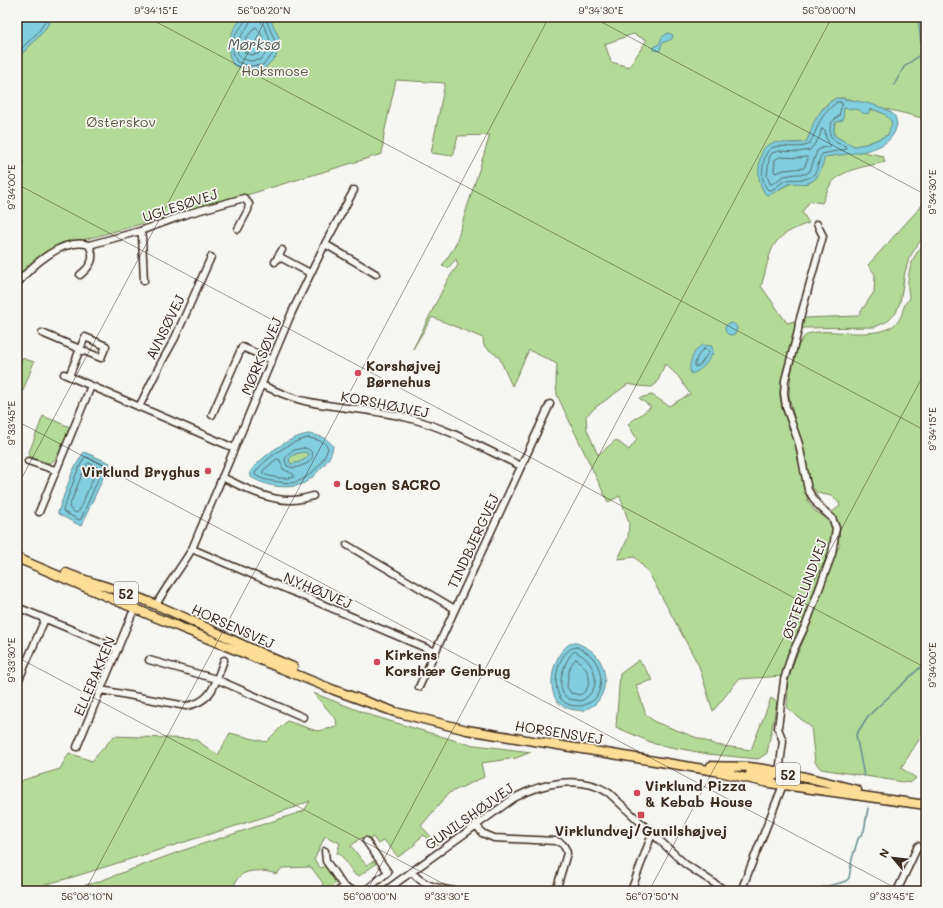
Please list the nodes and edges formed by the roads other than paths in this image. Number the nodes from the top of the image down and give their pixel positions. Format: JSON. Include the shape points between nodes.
{"nodes":[{"id":1,"x":354,"y":190,"type":"dead end"},
{"id":2,"x":817,"y":224,"type":"dead end"},
{"id":3,"x":238,"y":229,"type":"dead end"},
{"id":4,"x":140,"y":231,"type":"junction"},
{"id":5,"x":325,"y":244,"type":"junction"},
{"id":6,"x":89,"y":245,"type":"junction"},
{"id":7,"x":282,"y":250,"type":"dead end"},
{"id":8,"x":211,"y":257,"type":"dead end"},
{"id":9,"x":310,"y":273,"type":"junction"},
{"id":10,"x":376,"y":274,"type":"dead end"},
{"id":11,"x":80,"y":275,"type":"dead end"},
{"id":12,"x":144,"y":281,"type":"dead end"},
{"id":13,"x":17,"y":284,"type":"edge"},
{"id":14,"x":42,"y":333,"type":"dead end"},
{"id":15,"x":272,"y":360,"type":"junction"},
{"id":16,"x":262,"y":385,"type":"junction"},
{"id":17,"x":92,"y":386,"type":"junction"},
{"id":18,"x":550,"y":404,"type":"dead end"},
{"id":19,"x":139,"y":406,"type":"junction"},
{"id":20,"x":212,"y":415,"type":"dead end"},
{"id":21,"x":234,"y":448,"type":"junction"},
{"id":22,"x":28,"y":461,"type":"dead end"},
{"id":23,"x":521,"y":466,"type":"junction"},
{"id":24,"x":55,"y":470,"type":"junction"},
{"id":25,"x":222,"y":477,"type":"junction"},
{"id":26,"x":313,"y":496,"type":"dead end"},
{"id":27,"x":39,"y":512,"type":"dead end"},
{"id":28,"x":348,"y":545,"type":"dead end"},
{"id":29,"x":192,"y":549,"type":"junction"},
{"id":30,"x":17,"y":554,"type":"edge"},
{"id":31,"x":17,"y":558,"type":"edge"},
{"id":32,"x":106,"y":596,"type":"junction"},
{"id":33,"x":156,"y":605,"type":"junction"},
{"id":34,"x":17,"y":607,"type":"edge"},
{"id":35,"x":455,"y":609,"type":"junction"},
{"id":36,"x":132,"y":614,"type":"joint"},
{"id":37,"x":45,"y":619,"type":"junction"},
{"id":38,"x":190,"y":631,"type":"junction"},
{"id":39,"x":118,"y":649,"type":"junction"},
{"id":40,"x":435,"y":652,"type":"junction"},
{"id":41,"x":149,"y":660,"type":"dead end"},
{"id":42,"x":224,"y":660,"type":"dead end"},
{"id":43,"x":216,"y":679,"type":"junction"},
{"id":44,"x":17,"y":684,"type":"edge"},
{"id":45,"x":419,"y":687,"type":"dead end"},
{"id":46,"x":101,"y":690,"type":"junction"},
{"id":47,"x":303,"y":717,"type":"dead end"},
{"id":48,"x":438,"y":722,"type":"junction"},
{"id":49,"x":77,"y":747,"type":"dead end"},
{"id":50,"x":678,"y":765,"type":"junction"},
{"id":51,"x":779,"y":772,"type":"junction"},
{"id":52,"x":723,"y":773,"type":"junction"},
{"id":53,"x":783,"y":785,"type":"junction"},
{"id":54,"x":844,"y":786,"type":"junction"},
{"id":55,"x":895,"y":799,"type":"junction"},
{"id":56,"x":926,"y":804,"type":"edge"},
{"id":57,"x":476,"y":824,"type":"junction"},
{"id":58,"x":652,"y":834,"type":"junction"},
{"id":59,"x":366,"y":841,"type":"dead end"},
{"id":60,"x":918,"y":846,"type":"dead end"},
{"id":61,"x":325,"y":851,"type":"dead end"},
{"id":62,"x":412,"y":872,"type":"junction"},
{"id":63,"x":344,"y":886,"type":"junction"},
{"id":64,"x":338,"y":891,"type":"edge"},
{"id":65,"x":355,"y":891,"type":"edge"},
{"id":66,"x":365,"y":891,"type":"edge"},
{"id":67,"x":385,"y":891,"type":"edge"},
{"id":68,"x":454,"y":891,"type":"edge"},
{"id":69,"x":556,"y":891,"type":"edge"},
{"id":70,"x":631,"y":891,"type":"edge"},
{"id":71,"x":726,"y":891,"type":"edge"},
{"id":72,"x":741,"y":891,"type":"edge"},
{"id":73,"x":897,"y":891,"type":"edge"}],
"edges":[{"from":1,"to":5,"type":"street","name":"MØRKSØVEJ"},
{"from":2,"to":51,"type":"street","name":"ØSTERLUNDVEJ","via":[[823,236],[799,322],[784,393],[786,407],[799,444],[808,490],[817,504],[832,518],[836,528],[832,554],[784,680],[778,728],[783,740]]},
{"from":3,"to":4,"type":"street","name":"UGLESØVEJ","via":[[248,210],[249,204],[244,198],[190,212]]},
{"from":4,"to":6,"type":"street","name":"UGLESØVEJ"},
{"from":4,"to":12,"type":"street"},
{"from":5,"to":9,"type":"street","name":"MØRKSØVEJ"},
{"from":5,"to":10,"type":"street"},
{"from":6,"to":11,"type":"street","via":[[93,251],[92,262]]},
{"from":6,"to":13,"type":"street","name":"UGLESØVEJ","via":[[82,243],[53,251],[35,264]]},
{"from":7,"to":9,"type":"street","via":[[277,259]]},
{"from":8,"to":19,"type":"street","name":"AVNSØVEJ","via":[[175,338]]},
{"from":9,"to":15,"type":"street","name":"MØRKSØVEJ"},
{"from":14,"to":17,"type":"street","via":[[80,349],[66,375]]},
{"from":15,"to":16,"type":"street","name":"MØRKSØVEJ"},
{"from":15,"to":20,"type":"street","via":[[242,347]]},
{"from":16,"to":21,"type":"street","name":"MØRKSØVEJ"},
{"from":16,"to":23,"type":"street","name":"KORSHØJVEJ","via":[[305,401],[393,415],[424,423],[445,430]]},
{"from":17,"to":19,"type":"street"},
{"from":17,"to":24,"type":"street"},
{"from":18,"to":23,"type":"street","name":"TINDBJERGVEJ"},
{"from":19,"to":21,"type":"street"},
{"from":21,"to":25,"type":"street","name":"MØRKSØVEJ"},
{"from":22,"to":24,"type":"street"},
{"from":23,"to":35,"type":"street","name":"TINDBJERGVEJ"},
{"from":24,"to":27,"type":"street"},
{"from":25,"to":26,"type":"street","via":[[270,497],[290,501]]},
{"from":25,"to":29,"type":"street","name":"MØRKSØVEJ"},
{"from":28,"to":35,"type":"street"},
{"from":29,"to":33,"type":"street","name":"MØRKSØVEJ"},
{"from":29,"to":40,"type":"street","name":"NYHØJVEJ"},
{"from":30,"to":33,"type":"main road","name":"HORSENSVEJ","number":"52"},
{"from":31,"to":32,"type":"main road","name":"HORSENSVEJ","number":"52"},
{"from":32,"to":33,"type":"main road","number":"52","via":[[144,605]]},
{"from":32,"to":36,"type":"main road","number":"52","via":[[127,608]]},
{"from":32,"to":38,"type":"main road","name":"HORSENSVEJ","number":"52"},
{"from":33,"to":38,"type":"main road","number":"52","via":[[164,615]]},
{"from":33,"to":48,"type":"main road","name":"HORSENSVEJ","number":"52","via":[[291,666]]},
{"from":34,"to":37,"type":"street"},
{"from":35,"to":40,"type":"street","name":"TINDBJERGVEJ"},
{"from":36,"to":39,"type":"street","name":"ELLEBAKKEN"},
{"from":37,"to":39,"type":"street"},
{"from":37,"to":44,"type":"street"},
{"from":38,"to":48,"type":"main road","name":"HORSENSVEJ","number":"52","via":[[334,690],[395,712]]},
{"from":39,"to":46,"type":"street","name":"ELLEBAKKEN"},
{"from":40,"to":45,"type":"street","name":"TINDBJERGVEJ"},
{"from":41,"to":43,"type":"street"},
{"from":42,"to":43,"type":"street"},
{"from":43,"to":46,"type":"street","via":[[204,700],[186,706]]},
{"from":43,"to":47,"type":"street"},
{"from":46,"to":49,"type":"street","name":"ELLEBAKKEN"},
{"from":48,"to":50,"type":"main road","name":"HORSENSVEJ","number":"52","via":[[467,730]]},
{"from":50,"to":51,"type":"main road","name":"HORSENSVEJ","number":"52","via":[[748,767]]},
{"from":50,"to":52,"type":"main road","name":"HORSENSVEJ","number":"52"},
{"from":51,"to":52,"type":"main road","via":[[774,776]]},
{"from":51,"to":53,"type":"street","name":"ØSTERLUNDVEJ"},
{"from":51,"to":54,"type":"main road","name":"HORSENSVEJ","number":"52"},
{"from":52,"to":53,"type":"main road","name":"HORSENSVEJ","number":"52"},
{"from":53,"to":54,"type":"main road","via":[[795,780]]},
{"from":53,"to":55,"type":"main road","name":"HORSENSVEJ","number":"52"},
{"from":53,"to":72,"type":"street"},
{"from":54,"to":55,"type":"main road","name":"HORSENSVEJ","number":"52"},
{"from":55,"to":56,"type":"main road","name":"HORSENSVEJ","number":"52"},
{"from":57,"to":58,"type":"street","name":"GUNILSHØJVEJ","via":[[529,790],[546,785],[575,782],[600,787],[617,799]]},
{"from":57,"to":62,"type":"street","name":"GUNILSHØJVEJ"},
{"from":57,"to":69,"type":"street","via":[[482,833],[494,838],[562,843],[567,853]]},
{"from":58,"to":70,"type":"street"},
{"from":58,"to":71,"type":"street","name":"GUNILSHØJVEJ","via":[[685,864]]},
{"from":59,"to":66,"type":"street","via":[[388,872]]},
{"from":60,"to":73,"type":"street"},
{"from":61,"to":63,"type":"street","via":[[326,861]]},
{"from":62,"to":67,"type":"street","name":"GUNILSHØJVEJ"},
{"from":62,"to":68,"type":"street","via":[[431,886]]},
{"from":63,"to":64,"type":"street"},
{"from":63,"to":65,"type":"street"}]}
